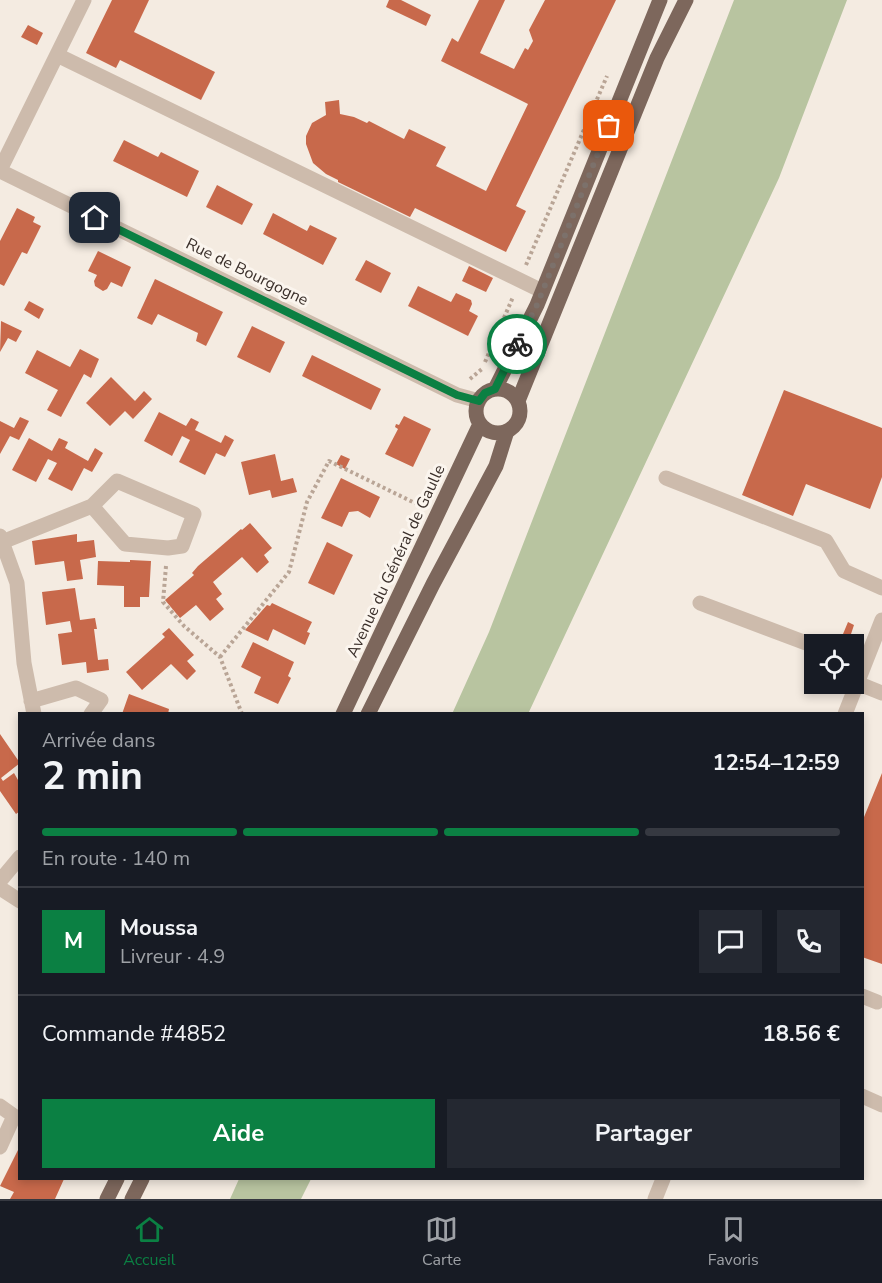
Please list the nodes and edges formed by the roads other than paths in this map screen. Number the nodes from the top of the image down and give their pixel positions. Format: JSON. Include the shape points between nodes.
{"nodes":[{"id":1,"x":84,"y":0,"type":"edge"},
{"id":2,"x":660,"y":0,"type":"edge"},
{"id":3,"x":686,"y":0,"type":"edge"},
{"id":4,"x":57,"y":55,"type":"junction"},
{"id":5,"x":0,"y":171,"type":"edge"},
{"id":6,"x":542,"y":291,"type":"junction"},
{"id":7,"x":495,"y":389,"type":"junction"},
{"id":8,"x":479,"y":401,"type":"junction"},
{"id":9,"x":518,"y":401,"type":"junction"},
{"id":10,"x":480,"y":424,"type":"junction"},
{"id":11,"x":507,"y":431,"type":"junction"},
{"id":12,"x":666,"y":478,"type":"dead end"},
{"id":13,"x":92,"y":506,"type":"junction"},
{"id":14,"x":1,"y":539,"type":"edge"},
{"id":15,"x":882,"y":588,"type":"edge"},
{"id":16,"x":700,"y":603,"type":"dead end"},
{"id":17,"x":882,"y":620,"type":"edge"},
{"id":18,"x":804,"y":642,"type":"edge"},
{"id":19,"x":864,"y":654,"type":"edge"},
{"id":20,"x":864,"y":686,"type":"edge"},
{"id":21,"x":882,"y":693,"type":"edge"},
{"id":22,"x":853,"y":694,"type":"edge"},
{"id":23,"x":32,"y":708,"type":"edge"},
{"id":24,"x":93,"y":712,"type":"edge"},
{"id":25,"x":344,"y":712,"type":"edge"},
{"id":26,"x":369,"y":712,"type":"edge"},
{"id":27,"x":846,"y":712,"type":"edge"},
{"id":28,"x":18,"y":859,"type":"edge"},
{"id":29,"x":0,"y":881,"type":"edge"},
{"id":30,"x":0,"y":888,"type":"edge"},
{"id":31,"x":18,"y":900,"type":"edge"},
{"id":32,"x":864,"y":1097,"type":"edge"},
{"id":33,"x":882,"y":1105,"type":"edge"},
{"id":34,"x":0,"y":1106,"type":"edge"},
{"id":35,"x":0,"y":1147,"type":"edge"},
{"id":36,"x":116,"y":1180,"type":"edge"},
{"id":37,"x":141,"y":1180,"type":"edge"},
{"id":38,"x":663,"y":1180,"type":"edge"},
{"id":39,"x":107,"y":1199,"type":"edge"},
{"id":40,"x":132,"y":1199,"type":"edge"},
{"id":41,"x":655,"y":1199,"type":"edge"}],
"edges":[{"from":1,"to":4,"type":"street"},
{"from":2,"to":6,"type":"main road"},
{"from":3,"to":9,"type":"main road","via":[[657,58]]},
{"from":4,"to":5,"type":"street"},
{"from":4,"to":6,"type":"street"},
{"from":5,"to":8,"type":"street","name":"Rue de Bourgogne","via":[[457,395]]},
{"from":6,"to":7,"type":"main road"},
{"from":7,"to":8,"type":"main road"},
{"from":7,"to":9,"type":"main road","via":[[511,393]]},
{"from":8,"to":10,"type":"main road"},
{"from":9,"to":11,"type":"main road","via":[[519,419]]},
{"from":10,"to":11,"type":"main road","via":[[496,433]]},
{"from":10,"to":25,"type":"main road","name":"Avenue du Général de Gaulle"},
{"from":11,"to":26,"type":"main road","via":[[496,466]]},
{"from":12,"to":15,"type":"street","via":[[826,541],[844,571]]},
{"from":13,"to":13,"type":"street","via":[[125,543],[168,548],[182,546],[194,514],[117,481]]},
{"from":13,"to":14,"type":"street"},
{"from":14,"to":23,"type":"street","via":[[17,583]]},
{"from":16,"to":18,"type":"street"},
{"from":17,"to":19,"type":"street"},
{"from":20,"to":21,"type":"street"},
{"from":22,"to":27,"type":"street"},
{"from":23,"to":24,"type":"street","via":[[76,688],[101,700]]},
{"from":28,"to":29,"type":"street"},
{"from":30,"to":31,"type":"street"},
{"from":32,"to":33,"type":"street"},
{"from":34,"to":35,"type":"street","via":[[14,1116]]},
{"from":36,"to":39,"type":"main road"},
{"from":37,"to":40,"type":"main road"},
{"from":38,"to":41,"type":"street"}]}
